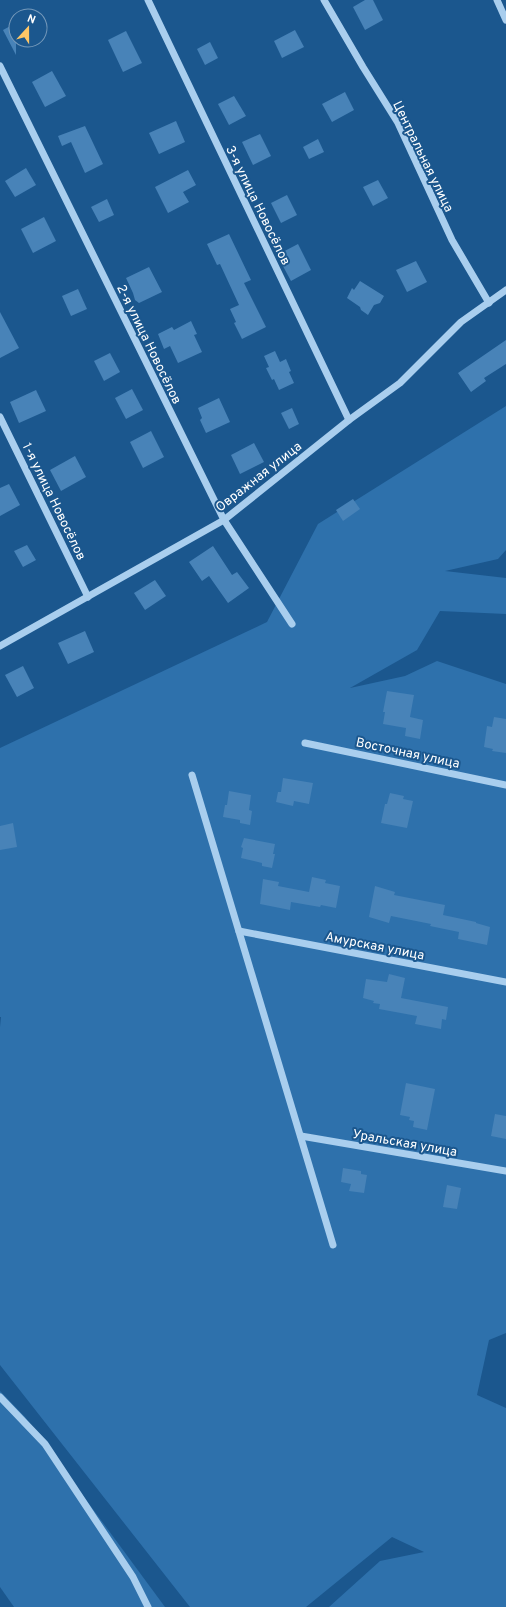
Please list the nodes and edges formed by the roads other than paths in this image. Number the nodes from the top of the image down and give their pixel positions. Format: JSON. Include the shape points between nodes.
{"nodes":[{"id":1,"x":148,"y":0,"type":"edge"},
{"id":2,"x":324,"y":0,"type":"edge"},
{"id":3,"x":497,"y":0,"type":"edge"},
{"id":4,"x":506,"y":20,"type":"edge"},
{"id":5,"x":0,"y":66,"type":"edge"},
{"id":6,"x":506,"y":290,"type":"edge"},
{"id":7,"x":489,"y":302,"type":"junction"},
{"id":8,"x":0,"y":417,"type":"edge"},
{"id":9,"x":349,"y":420,"type":"junction"},
{"id":10,"x":224,"y":520,"type":"junction"},
{"id":11,"x":88,"y":597,"type":"junction"},
{"id":12,"x":292,"y":624,"type":"dead end"},
{"id":13,"x":0,"y":646,"type":"edge"},
{"id":14,"x":305,"y":743,"type":"dead end"},
{"id":15,"x":192,"y":775,"type":"dead end"},
{"id":16,"x":506,"y":785,"type":"edge"},
{"id":17,"x":239,"y":931,"type":"junction"},
{"id":18,"x":506,"y":982,"type":"edge"},
{"id":19,"x":301,"y":1136,"type":"junction"},
{"id":20,"x":506,"y":1171,"type":"edge"},
{"id":21,"x":333,"y":1245,"type":"dead end"},
{"id":22,"x":0,"y":1397,"type":"edge"},
{"id":23,"x":148,"y":1607,"type":"edge"}],
"edges":[{"from":1,"to":9,"type":"street","name":"3-я улица Новосёлов"},
{"from":2,"to":7,"type":"street","name":"Центральная улица","via":[[398,123],[452,240]]},
{"from":3,"to":4,"type":"street"},
{"from":5,"to":10,"type":"street","name":"2-я улица Новосёлов"},
{"from":6,"to":7,"type":"street","name":"Овражная улица"},
{"from":7,"to":9,"type":"street","name":"Овражная улица","via":[[461,322],[400,383]]},
{"from":8,"to":11,"type":"street","name":"1-я улица Новосёлов"},
{"from":9,"to":10,"type":"street","name":"Овражная улица"},
{"from":10,"to":11,"type":"street","name":"Овражная улица"},
{"from":10,"to":12,"type":"street","name":"2-я улица Новосёлов"},
{"from":11,"to":13,"type":"street","name":"Овражная улица"},
{"from":14,"to":16,"type":"street","name":"Восточная улица"},
{"from":15,"to":17,"type":"street"},
{"from":17,"to":18,"type":"street","name":"Амурская улица"},
{"from":17,"to":19,"type":"street"},
{"from":19,"to":20,"type":"street","name":"Уральская улица"},
{"from":19,"to":21,"type":"street"},
{"from":22,"to":23,"type":"street","via":[[46,1444],[133,1577]]}]}
